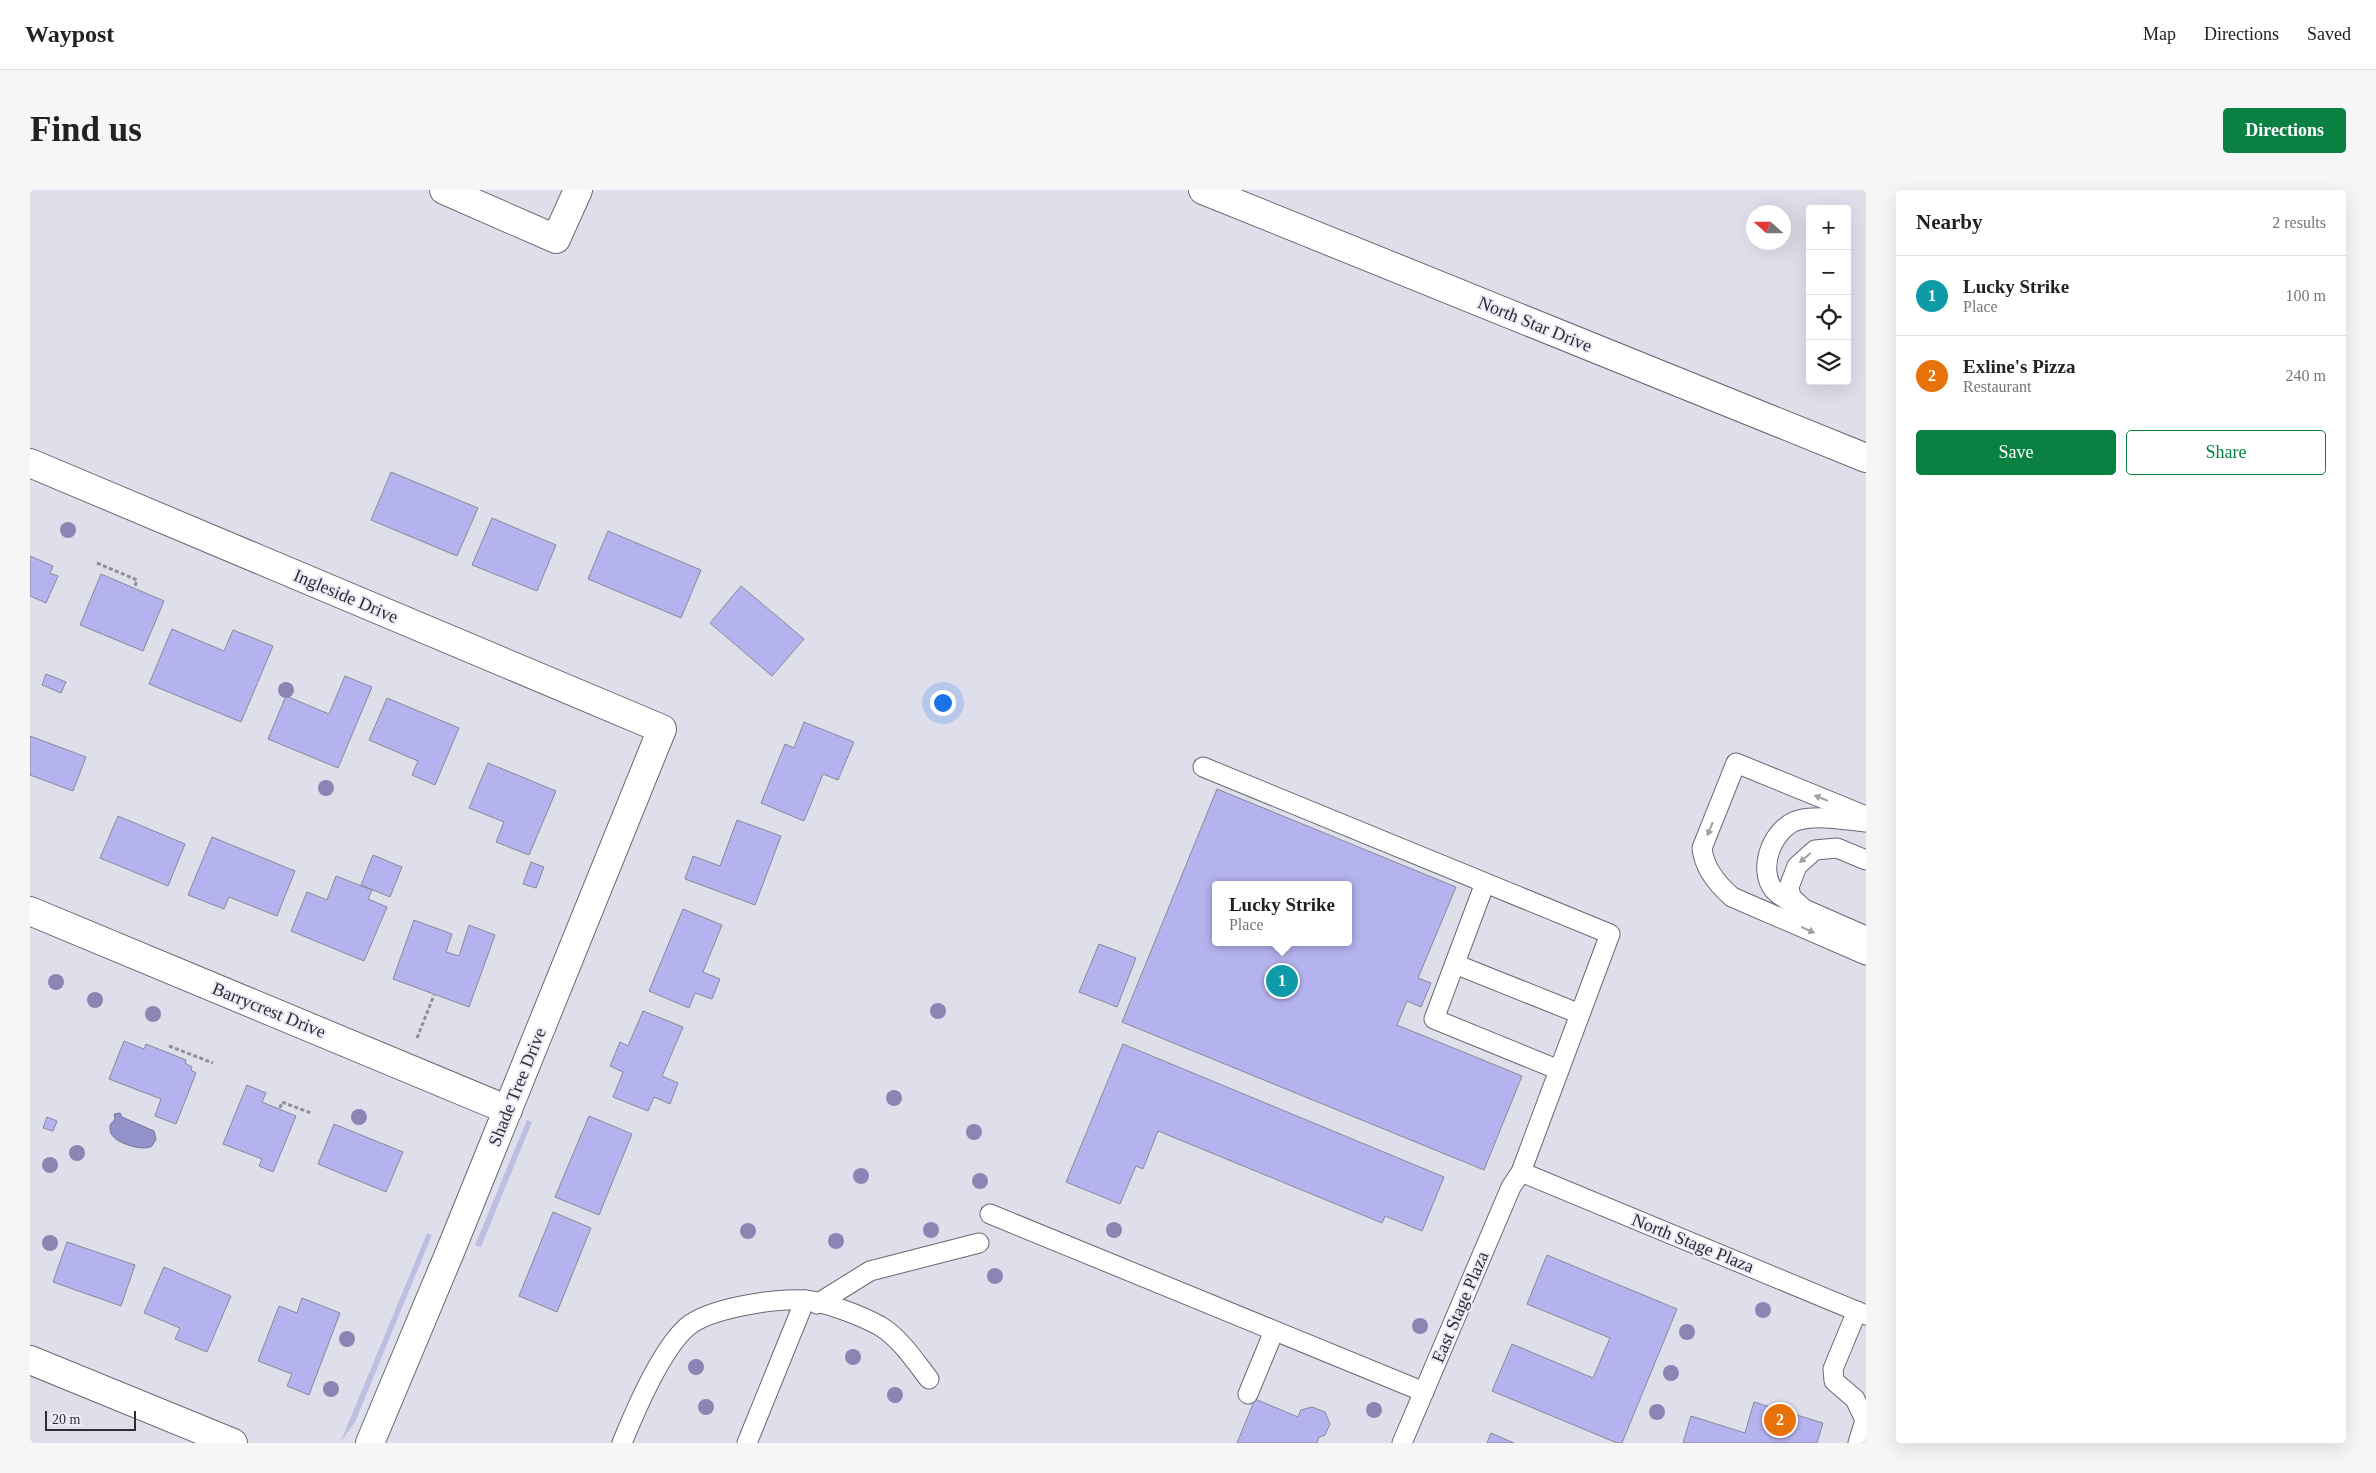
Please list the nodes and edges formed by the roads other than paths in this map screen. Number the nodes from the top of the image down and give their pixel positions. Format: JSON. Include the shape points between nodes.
{"nodes":[{"id":1,"x":444,"y":190,"type":"edge"},
{"id":2,"x":578,"y":190,"type":"edge"},
{"id":3,"x":1204,"y":190,"type":"edge"},
{"id":4,"x":1866,"y":458,"type":"edge"},
{"id":5,"x":30,"y":463,"type":"edge"},
{"id":6,"x":662,"y":729,"type":"joint"},
{"id":7,"x":1203,"y":766,"type":"dead end"},
{"id":8,"x":1866,"y":816,"type":"edge"},
{"id":9,"x":1866,"y":822,"type":"edge"},
{"id":10,"x":1866,"y":860,"type":"edge"},
{"id":11,"x":1485,"y":883,"type":"junction"},
{"id":12,"x":1804,"y":909,"type":"junction"},
{"id":13,"x":30,"y":912,"type":"edge"},
{"id":14,"x":1866,"y":936,"type":"edge"},
{"id":15,"x":1866,"y":955,"type":"edge"},
{"id":16,"x":1455,"y":964,"type":"junction"},
{"id":17,"x":1580,"y":1014,"type":"junction"},
{"id":18,"x":1559,"y":1070,"type":"junction"},
{"id":19,"x":508,"y":1110,"type":"junction"},
{"id":20,"x":1521,"y":1172,"type":"junction"},
{"id":21,"x":990,"y":1214,"type":"dead end"},
{"id":22,"x":979,"y":1243,"type":"dead end"},
{"id":23,"x":811,"y":1302,"type":"junction"},
{"id":24,"x":1861,"y":1313,"type":"edge"},
{"id":25,"x":1274,"y":1331,"type":"junction"},
{"id":26,"x":30,"y":1360,"type":"edge"},
{"id":27,"x":929,"y":1379,"type":"dead end"},
{"id":28,"x":1424,"y":1392,"type":"junction"},
{"id":29,"x":1248,"y":1394,"type":"dead end"},
{"id":30,"x":233,"y":1443,"type":"edge"},
{"id":31,"x":370,"y":1443,"type":"edge"},
{"id":32,"x":622,"y":1443,"type":"edge"},
{"id":33,"x":747,"y":1443,"type":"edge"},
{"id":34,"x":1402,"y":1443,"type":"edge"},
{"id":35,"x":1858,"y":1443,"type":"edge"}],
"edges":[{"from":1,"to":2,"type":"street","via":[[556,239]]},
{"from":3,"to":4,"type":"street","name":"North Star Drive"},
{"from":5,"to":6,"type":"street","name":"Ingleside Drive"},
{"from":6,"to":19,"type":"street","name":"Shade Tree Drive"},
{"from":7,"to":11,"type":"lane"},
{"from":8,"to":15,"type":"lane","one_way":true,"via":[[1736,763],[1702,848],[1710,872],[1732,897]]},
{"from":9,"to":12,"type":"lane","via":[[1822,818],[1798,820],[1784,828],[1776,838],[1767,861],[1773,889]]},
{"from":10,"to":12,"type":"lane","one_way":true,"via":[[1837,848],[1815,850],[1804,858],[1797,866],[1789,887],[1791,897]]},
{"from":11,"to":16,"type":"lane"},
{"from":11,"to":17,"type":"lane","name":"East Stage Plaza","via":[[1610,934]]},
{"from":12,"to":14,"type":"lane"},
{"from":13,"to":19,"type":"street","name":"Barrycrest Drive"},
{"from":16,"to":17,"type":"lane"},
{"from":16,"to":18,"type":"lane","via":[[1434,1019]]},
{"from":17,"to":18,"type":"lane","name":"East Stage Plaza"},
{"from":18,"to":20,"type":"lane","name":"East Stage Plaza"},
{"from":19,"to":31,"type":"street","name":"Shade Tree Drive"},
{"from":20,"to":24,"type":"lane","name":"North Stage Plaza"},
{"from":20,"to":28,"type":"lane","name":"East Stage Plaza","via":[[1511,1187]]},
{"from":21,"to":25,"type":"lane"},
{"from":22,"to":23,"type":"lane","via":[[870,1271]]},
{"from":23,"to":27,"type":"lane","via":[[837,1308],[881,1327],[908,1352]]},
{"from":23,"to":32,"type":"lane","via":[[748,1304],[708,1316],[687,1327],[657,1368]]},
{"from":23,"to":33,"type":"lane"},
{"from":24,"to":35,"type":"lane","via":[[1833,1370],[1834,1381],[1855,1399],[1865,1420]]},
{"from":25,"to":28,"type":"lane"},
{"from":25,"to":29,"type":"lane"},
{"from":26,"to":30,"type":"street"},
{"from":28,"to":34,"type":"lane","name":"East Stage Plaza"}]}
